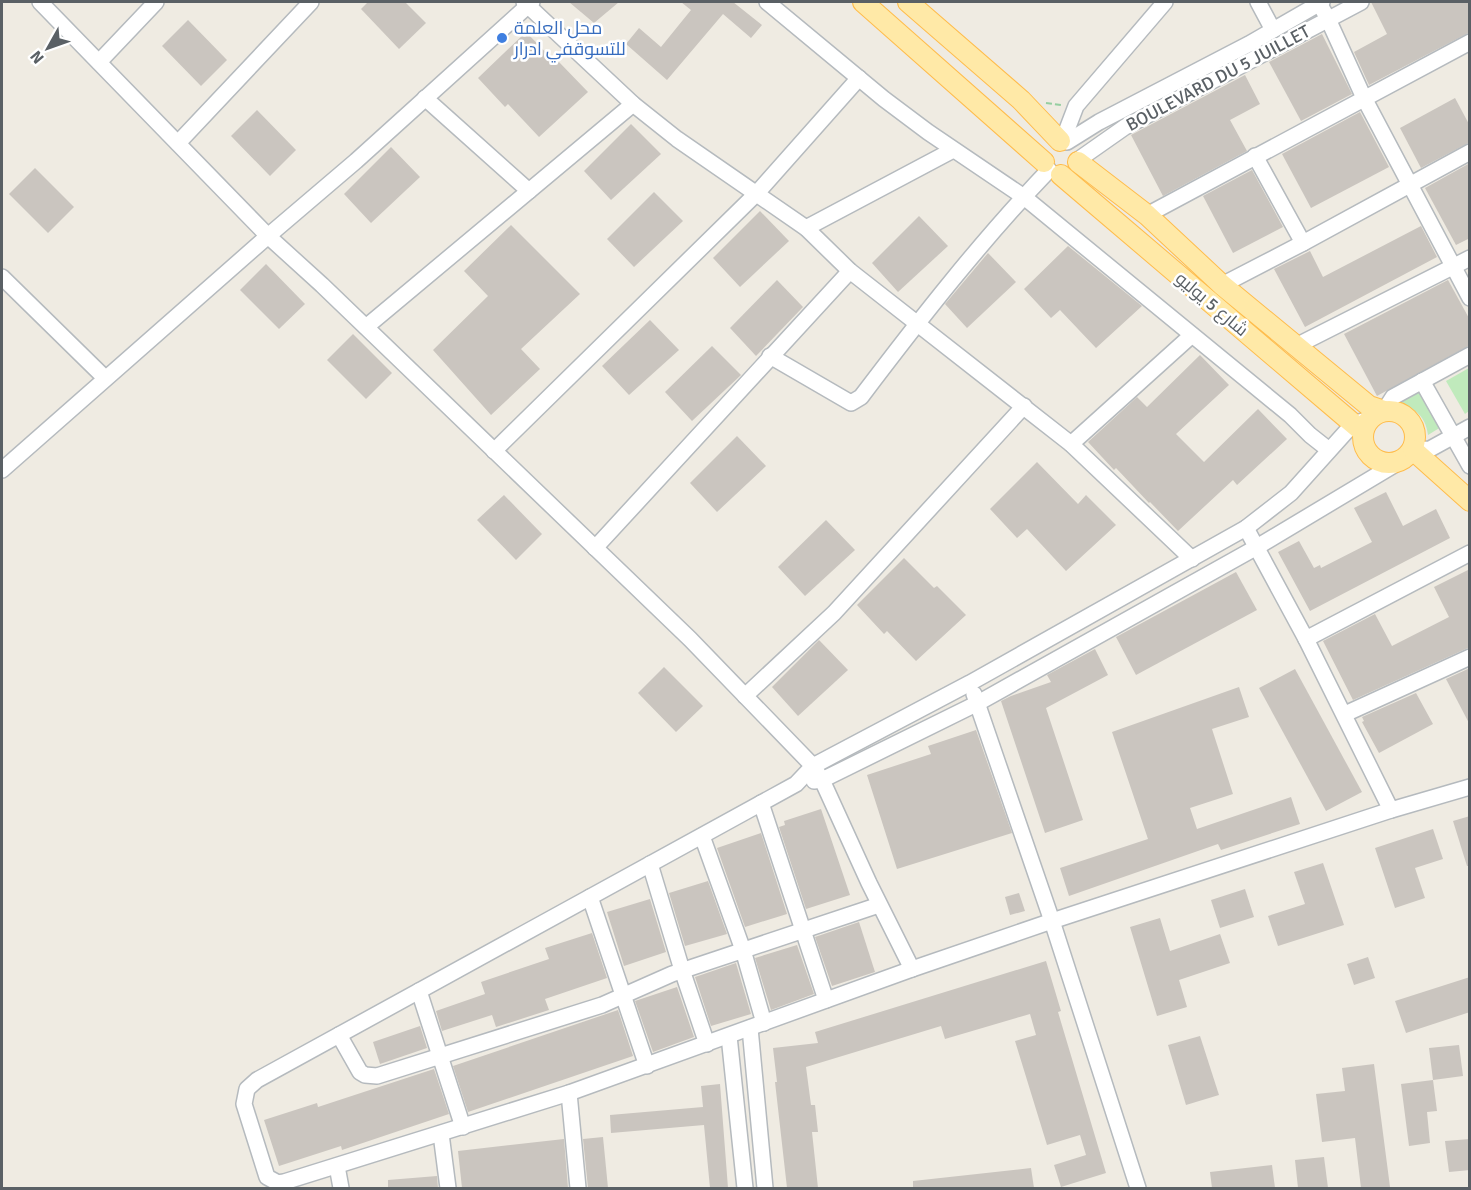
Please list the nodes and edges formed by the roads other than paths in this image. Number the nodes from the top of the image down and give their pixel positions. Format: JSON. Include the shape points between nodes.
{"nodes":[{"id":1,"x":40,"y":2,"type":"edge"},
{"id":2,"x":156,"y":2,"type":"edge"},
{"id":3,"x":311,"y":2,"type":"edge"},
{"id":4,"x":528,"y":2,"type":"edge"},
{"id":5,"x":767,"y":2,"type":"edge"},
{"id":6,"x":863,"y":2,"type":"edge"},
{"id":7,"x":1165,"y":2,"type":"edge"},
{"id":8,"x":1258,"y":2,"type":"edge"},
{"id":9,"x":1320,"y":2,"type":"edge"},
{"id":10,"x":1360,"y":2,"type":"edge"},
{"id":11,"x":916,"y":4,"type":"edge"},
{"id":12,"x":1328,"y":19,"type":"junction"},
{"id":13,"x":1273,"y":30,"type":"junction"},
{"id":14,"x":1470,"y":42,"type":"edge"},
{"id":15,"x":99,"y":62,"type":"junction"},
{"id":16,"x":859,"y":78,"type":"junction"},
{"id":17,"x":425,"y":98,"type":"junction"},
{"id":18,"x":1364,"y":98,"type":"junction"},
{"id":19,"x":633,"y":104,"type":"junction"},
{"id":20,"x":1064,"y":141,"type":"junction"},
{"id":21,"x":178,"y":143,"type":"junction"},
{"id":22,"x":953,"y":150,"type":"junction"},
{"id":23,"x":1470,"y":152,"type":"edge"},
{"id":24,"x":1255,"y":156,"type":"junction"},
{"id":25,"x":1078,"y":161,"type":"junction"},
{"id":26,"x":1051,"y":169,"type":"junction"},
{"id":27,"x":1409,"y":184,"type":"junction"},
{"id":28,"x":529,"y":191,"type":"junction"},
{"id":29,"x":757,"y":193,"type":"junction"},
{"id":30,"x":1024,"y":196,"type":"junction"},
{"id":31,"x":1147,"y":215,"type":"junction"},
{"id":32,"x":806,"y":228,"type":"junction"},
{"id":33,"x":268,"y":236,"type":"junction"},
{"id":34,"x":1303,"y":243,"type":"junction"},
{"id":35,"x":1470,"y":258,"type":"edge"},
{"id":36,"x":1452,"y":267,"type":"junction"},
{"id":37,"x":850,"y":271,"type":"junction"},
{"id":38,"x":2,"y":277,"type":"edge"},
{"id":39,"x":1222,"y":285,"type":"junction"},
{"id":40,"x":1470,"y":298,"type":"edge"},
{"id":41,"x":917,"y":322,"type":"junction"},
{"id":42,"x":366,"y":327,"type":"junction"},
{"id":43,"x":1192,"y":334,"type":"junction"},
{"id":44,"x":1298,"y":345,"type":"junction"},
{"id":45,"x":1470,"y":355,"type":"edge"},
{"id":46,"x":770,"y":356,"type":"junction"},
{"id":47,"x":105,"y":378,"type":"junction"},
{"id":48,"x":1422,"y":381,"type":"junction"},
{"id":49,"x":1024,"y":406,"type":"junction"},
{"id":50,"x":1368,"y":421,"type":"junction"},
{"id":51,"x":1470,"y":427,"type":"edge"},
{"id":52,"x":1454,"y":436,"type":"junction"},
{"id":53,"x":1071,"y":444,"type":"junction"},
{"id":54,"x":1329,"y":450,"type":"junction"},
{"id":55,"x":494,"y":451,"type":"junction"},
{"id":56,"x":1408,"y":455,"type":"junction"},
{"id":57,"x":1470,"y":465,"type":"edge"},
{"id":58,"x":2,"y":471,"type":"edge"},
{"id":59,"x":1470,"y":501,"type":"edge"},
{"id":60,"x":1246,"y":528,"type":"junction"},
{"id":61,"x":1257,"y":547,"type":"junction"},
{"id":62,"x":595,"y":548,"type":"junction"},
{"id":63,"x":1470,"y":553,"type":"edge"},
{"id":64,"x":1192,"y":558,"type":"junction"},
{"id":65,"x":1306,"y":639,"type":"junction"},
{"id":66,"x":1470,"y":657,"type":"edge"},
{"id":67,"x":970,"y":683,"type":"junction"},
{"id":68,"x":745,"y":696,"type":"junction"},
{"id":69,"x":978,"y":703,"type":"junction"},
{"id":70,"x":1345,"y":714,"type":"junction"},
{"id":71,"x":813,"y":766,"type":"junction"},
{"id":72,"x":822,"y":780,"type":"junction"},
{"id":73,"x":796,"y":784,"type":"junction"},
{"id":74,"x":1470,"y":787,"type":"edge"},
{"id":75,"x":761,"y":803,"type":"junction"},
{"id":76,"x":1391,"y":810,"type":"junction"},
{"id":77,"x":702,"y":836,"type":"junction"},
{"id":78,"x":650,"y":864,"type":"junction"},
{"id":79,"x":590,"y":897,"type":"junction"},
{"id":80,"x":879,"y":905,"type":"junction"},
{"id":81,"x":1052,"y":921,"type":"junction"},
{"id":82,"x":804,"y":929,"type":"junction"},
{"id":83,"x":742,"y":950,"type":"junction"},
{"id":84,"x":912,"y":969,"type":"junction"},
{"id":85,"x":682,"y":970,"type":"junction"},
{"id":86,"x":419,"y":991,"type":"junction"},
{"id":87,"x":625,"y":995,"type":"junction"},
{"id":88,"x":826,"y":1000,"type":"junction"},
{"id":89,"x":757,"y":1026,"type":"junction"},
{"id":90,"x":339,"y":1035,"type":"junction"},
{"id":91,"x":729,"y":1036,"type":"junction"},
{"id":92,"x":707,"y":1044,"type":"junction"},
{"id":93,"x":441,"y":1056,"type":"junction"},
{"id":94,"x":647,"y":1066,"type":"junction"},
{"id":95,"x":569,"y":1093,"type":"junction"},
{"id":96,"x":463,"y":1127,"type":"junction"},
{"id":97,"x":441,"y":1134,"type":"junction"},
{"id":98,"x":337,"y":1166,"type":"junction"},
{"id":99,"x":341,"y":1188,"type":"edge"},
{"id":100,"x":448,"y":1188,"type":"edge"},
{"id":101,"x":578,"y":1188,"type":"edge"},
{"id":102,"x":745,"y":1188,"type":"edge"},
{"id":103,"x":765,"y":1188,"type":"edge"},
{"id":104,"x":1138,"y":1188,"type":"edge"}],
"edges":[{"from":1,"to":15,"type":"street"},
{"from":2,"to":15,"type":"street"},
{"from":3,"to":21,"type":"street"},
{"from":4,"to":17,"type":"street"},
{"from":4,"to":19,"type":"street"},
{"from":5,"to":16,"type":"street"},
{"from":6,"to":26,"type":"main road","name":"شارع 5 يوليو"},
{"from":7,"to":20,"type":"street","via":[[1076,106]]},
{"from":8,"to":13,"type":"street"},
{"from":9,"to":12,"type":"street"},
{"from":9,"to":13,"type":"street"},
{"from":10,"to":12,"type":"street","name":"BOULEVARD DU 5 JUILLET"},
{"from":11,"to":20,"type":"main road"},
{"from":12,"to":18,"type":"street"},
{"from":12,"to":25,"type":"street","name":"BOULEVARD DU 5 JUILLET","via":[[1125,127]]},
{"from":13,"to":20,"type":"street"},
{"from":14,"to":18,"type":"street"},
{"from":15,"to":21,"type":"street"},
{"from":16,"to":22,"type":"street"},
{"from":16,"to":29,"type":"street"},
{"from":17,"to":28,"type":"street"},
{"from":17,"to":33,"type":"street"},
{"from":18,"to":24,"type":"street"},
{"from":18,"to":27,"type":"street"},
{"from":19,"to":28,"type":"street"},
{"from":19,"to":29,"type":"street","via":[[677,140]]},
{"from":20,"to":25,"type":"main road","via":[[1076,149]]},
{"from":20,"to":26,"type":"main road","via":[[1047,147]]},
{"from":21,"to":33,"type":"street"},
{"from":22,"to":30,"type":"street"},
{"from":22,"to":32,"type":"street"},
{"from":23,"to":27,"type":"street"},
{"from":24,"to":31,"type":"street"},
{"from":24,"to":34,"type":"street"},
{"from":25,"to":26,"type":"main road","via":[[1071,172]]},
{"from":25,"to":31,"type":"main road","name":"شارع 5 يوليو"},
{"from":26,"to":30,"type":"street"},
{"from":26,"to":50,"type":"main road","name":"شارع 5 يوليو"},
{"from":27,"to":34,"type":"street"},
{"from":27,"to":36,"type":"street"},
{"from":28,"to":42,"type":"street"},
{"from":29,"to":32,"type":"street"},
{"from":29,"to":55,"type":"street"},
{"from":30,"to":41,"type":"street"},
{"from":30,"to":43,"type":"street"},
{"from":31,"to":39,"type":"main road","name":"شارع 5 يوليو"},
{"from":32,"to":37,"type":"street"},
{"from":33,"to":42,"type":"street"},
{"from":33,"to":47,"type":"street"},
{"from":34,"to":39,"type":"street"},
{"from":35,"to":36,"type":"street"},
{"from":36,"to":40,"type":"street"},
{"from":36,"to":44,"type":"street"},
{"from":37,"to":41,"type":"street"},
{"from":37,"to":46,"type":"street"},
{"from":38,"to":47,"type":"street"},
{"from":39,"to":44,"type":"main road","name":"شارع 5 يوليو"},
{"from":41,"to":46,"type":"street","via":[[861,397],[851,403]]},
{"from":41,"to":49,"type":"street"},
{"from":42,"to":55,"type":"street"},
{"from":43,"to":53,"type":"street"},
{"from":43,"to":54,"type":"street"},
{"from":44,"to":50,"type":"main road","name":"شارع 5 يوليو","via":[[1369,406]]},
{"from":45,"to":48,"type":"street"},
{"from":46,"to":62,"type":"street"},
{"from":47,"to":58,"type":"street"},
{"from":48,"to":50,"type":"street","via":[[1393,397]]},
{"from":48,"to":52,"type":"street"},
{"from":49,"to":53,"type":"street"},
{"from":49,"to":68,"type":"street","via":[[834,613]]},
{"from":50,"to":54,"type":"street"},
{"from":50,"to":56,"type":"main road","via":[[1363,441],[1379,461],[1387,464]]},
{"from":50,"to":56,"type":"main road","via":[[1392,411],[1401,413],[1413,425],[1415,442]]},
{"from":51,"to":52,"type":"street"},
{"from":52,"to":56,"type":"street"},
{"from":52,"to":57,"type":"street"},
{"from":53,"to":64,"type":"street"},
{"from":54,"to":60,"type":"street","via":[[1292,493]]},
{"from":55,"to":62,"type":"street"},
{"from":56,"to":59,"type":"main road","via":[[1437,471]]},
{"from":56,"to":61,"type":"street"},
{"from":60,"to":61,"type":"street"},
{"from":60,"to":64,"type":"street"},
{"from":61,"to":65,"type":"street"},
{"from":61,"to":69,"type":"street"},
{"from":62,"to":68,"type":"street"},
{"from":63,"to":65,"type":"street"},
{"from":64,"to":67,"type":"street"},
{"from":65,"to":70,"type":"street"},
{"from":66,"to":70,"type":"street"},
{"from":67,"to":69,"type":"street"},
{"from":67,"to":71,"type":"street"},
{"from":68,"to":71,"type":"street"},
{"from":69,"to":72,"type":"street"},
{"from":69,"to":81,"type":"street"},
{"from":70,"to":76,"type":"street"},
{"from":71,"to":72,"type":"street"},
{"from":71,"to":73,"type":"street"},
{"from":72,"to":73,"type":"street"},
{"from":72,"to":80,"type":"street"},
{"from":73,"to":75,"type":"street"},
{"from":74,"to":76,"type":"street"},
{"from":75,"to":77,"type":"street"},
{"from":75,"to":82,"type":"street"},
{"from":76,"to":81,"type":"street"},
{"from":77,"to":78,"type":"street"},
{"from":77,"to":83,"type":"street"},
{"from":78,"to":79,"type":"street"},
{"from":78,"to":85,"type":"street"},
{"from":79,"to":86,"type":"street"},
{"from":79,"to":87,"type":"street"},
{"from":80,"to":82,"type":"street"},
{"from":80,"to":84,"type":"street"},
{"from":81,"to":84,"type":"street"},
{"from":81,"to":104,"type":"street"},
{"from":82,"to":83,"type":"street"},
{"from":82,"to":88,"type":"street"},
{"from":83,"to":85,"type":"street"},
{"from":83,"to":89,"type":"street"},
{"from":84,"to":88,"type":"street"},
{"from":85,"to":87,"type":"street"},
{"from":85,"to":92,"type":"street"},
{"from":86,"to":90,"type":"street"},
{"from":86,"to":93,"type":"street"},
{"from":87,"to":93,"type":"street"},
{"from":87,"to":94,"type":"street"},
{"from":88,"to":89,"type":"street"},
{"from":89,"to":91,"type":"street"},
{"from":89,"to":103,"type":"street"},
{"from":90,"to":93,"type":"street","via":[[360,1072],[372,1077]]},
{"from":90,"to":98,"type":"street","via":[[257,1080],[247,1089],[243,1101],[267,1177],[278,1183]]},
{"from":91,"to":92,"type":"street"},
{"from":91,"to":102,"type":"street"},
{"from":92,"to":94,"type":"street"},
{"from":93,"to":96,"type":"street"},
{"from":94,"to":95,"type":"street"},
{"from":95,"to":96,"type":"street"},
{"from":95,"to":101,"type":"street"},
{"from":96,"to":97,"type":"street"},
{"from":97,"to":98,"type":"street"},
{"from":97,"to":100,"type":"street"},
{"from":98,"to":99,"type":"street"}]}
